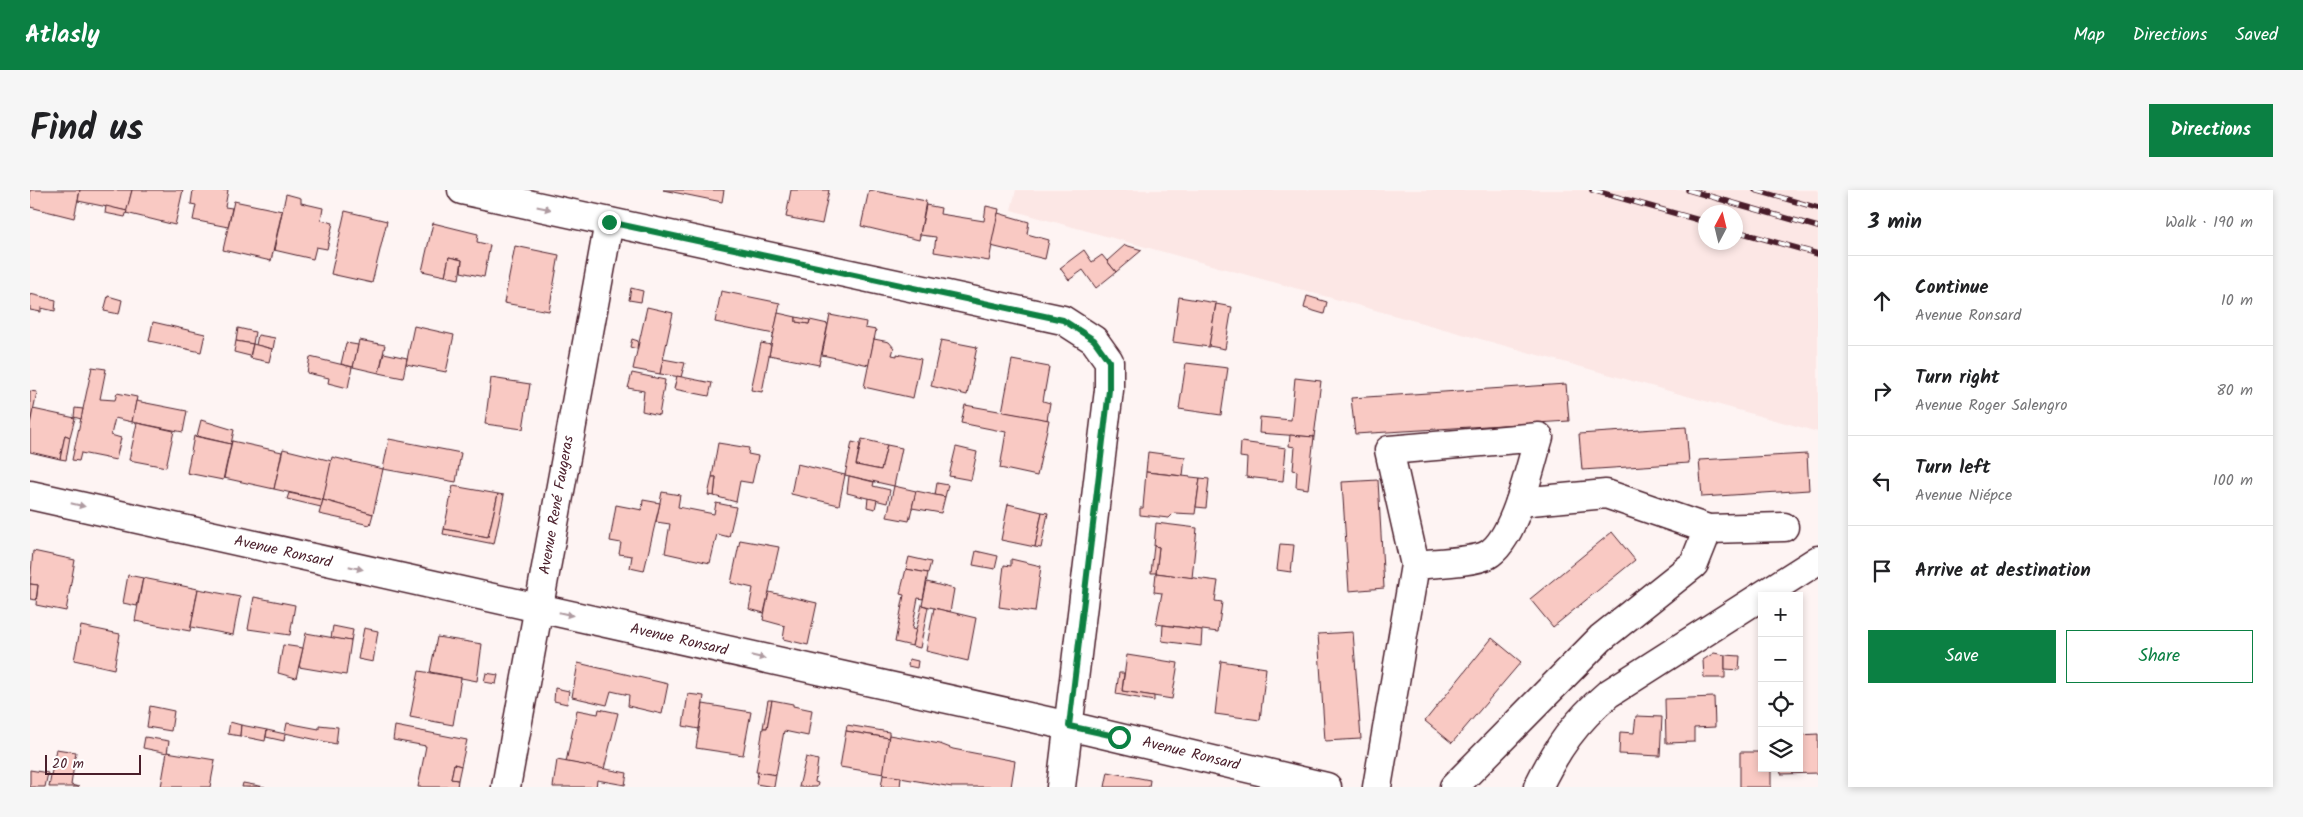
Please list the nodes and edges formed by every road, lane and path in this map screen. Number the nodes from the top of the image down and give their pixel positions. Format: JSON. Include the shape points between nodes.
{"nodes":[{"id":1,"x":462,"y":190,"type":"edge"},
{"id":2,"x":609,"y":222,"type":"junction"},
{"id":3,"x":30,"y":495,"type":"edge"},
{"id":4,"x":1520,"y":502,"type":"junction"},
{"id":5,"x":1784,"y":527,"type":"dead end"},
{"id":6,"x":1708,"y":529,"type":"junction"},
{"id":7,"x":1818,"y":560,"type":"edge"},
{"id":8,"x":1415,"y":565,"type":"junction"},
{"id":9,"x":538,"y":608,"type":"junction"},
{"id":10,"x":1069,"y":726,"type":"junction"},
{"id":11,"x":506,"y":787,"type":"edge"},
{"id":12,"x":1061,"y":787,"type":"edge"},
{"id":13,"x":1327,"y":787,"type":"edge"},
{"id":14,"x":1377,"y":787,"type":"edge"},
{"id":15,"x":1454,"y":787,"type":"edge"},
{"id":16,"x":1538,"y":787,"type":"edge"}],
"edges":[{"from":1,"to":2,"type":"street","one_way":true},
{"from":2,"to":9,"type":"street","name":"Avenue René Faugeras"},
{"from":2,"to":10,"type":"street","via":[[1063,320],[1094,340],[1109,361],[1109,390]]},
{"from":3,"to":9,"type":"street","name":"Avenue Ronsard","one_way":true},
{"from":4,"to":6,"type":"street","via":[[1606,494]]},
{"from":4,"to":8,"type":"street","via":[[1503,541],[1487,555]]},
{"from":4,"to":8,"type":"street","via":[[1539,437],[1388,450]]},
{"from":5,"to":6,"type":"street"},
{"from":6,"to":15,"type":"street","via":[[1694,564],[1601,638]]},
{"from":7,"to":16,"type":"street","via":[[1608,694],[1570,732],[1556,751]]},
{"from":8,"to":14,"type":"street"},
{"from":9,"to":10,"type":"street","name":"Avenue Ronsard","one_way":true},
{"from":9,"to":11,"type":"street","name":"Avenue René Faugeras"},
{"from":10,"to":12,"type":"street"},
{"from":10,"to":13,"type":"street","name":"Avenue Ronsard"}]}
